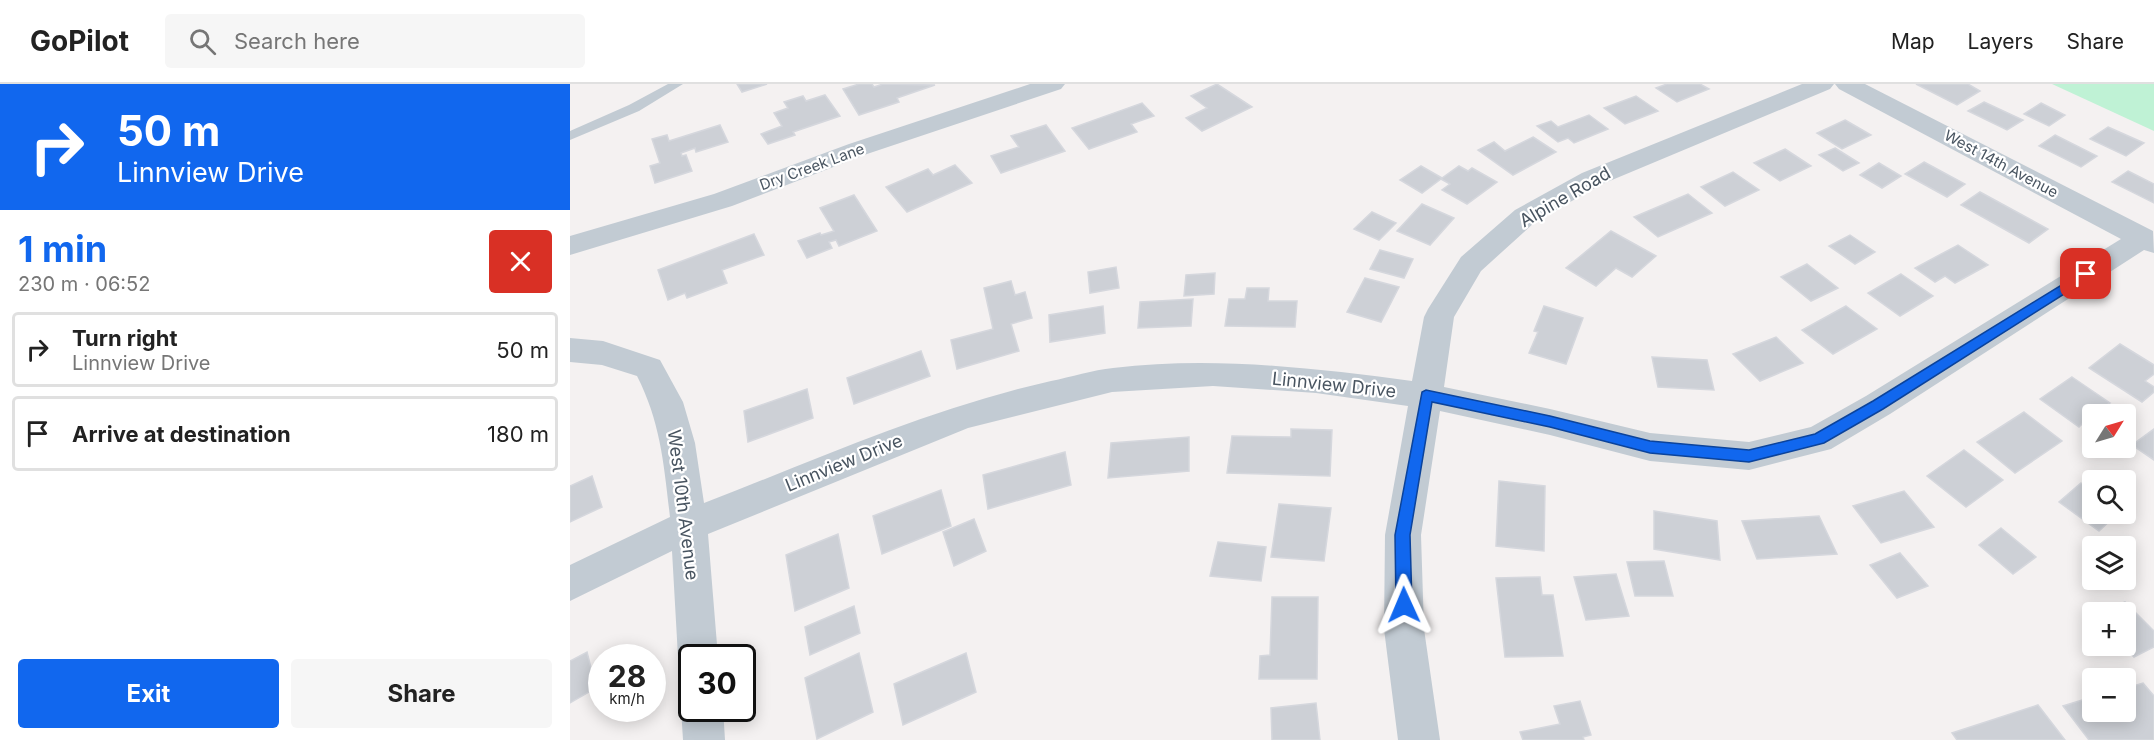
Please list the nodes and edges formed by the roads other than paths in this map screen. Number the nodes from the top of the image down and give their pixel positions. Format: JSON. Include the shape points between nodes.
{"nodes":[{"id":1,"x":676,"y":84,"type":"edge"},
{"id":2,"x":1053,"y":84,"type":"edge"},
{"id":3,"x":1822,"y":84,"type":"edge"},
{"id":4,"x":1847,"y":84,"type":"edge"},
{"id":5,"x":570,"y":136,"type":"edge"},
{"id":6,"x":2149,"y":241,"type":"edge"},
{"id":7,"x":570,"y":246,"type":"edge"},
{"id":8,"x":570,"y":350,"type":"edge"},
{"id":9,"x":1426,"y":396,"type":"junction"},
{"id":10,"x":688,"y":525,"type":"junction"},
{"id":11,"x":570,"y":584,"type":"edge"},
{"id":12,"x":697,"y":644,"type":"edge"},
{"id":13,"x":703,"y":722,"type":"edge"},
{"id":14,"x":704,"y":740,"type":"edge"},
{"id":15,"x":1419,"y":740,"type":"edge"}],
"edges":[{"from":1,"to":5,"type":"lane","via":[[634,108]]},
{"from":2,"to":7,"type":"street","name":"Dry Creek Lane","via":[[858,149],[723,200]]},
{"from":3,"to":9,"type":"street","name":"Alpine Road","via":[[1591,178],[1525,216],[1471,264],[1439,317]]},
{"from":4,"to":6,"type":"street","name":"West 14th Avenue"},
{"from":6,"to":9,"type":"street","name":"Linnview Drive","via":[[1819,439],[1749,456],[1650,447]]},
{"from":8,"to":10,"type":"street","name":"West 10th Avenue","via":[[603,353],[649,368],[667,402],[678,443]]},
{"from":9,"to":10,"type":"street","name":"Linnview Drive","via":[[1316,381],[1214,374],[1112,380],[961,417]]},
{"from":9,"to":15,"type":"street","name":"Alpine Road","via":[[1403,535],[1404,629]]},
{"from":10,"to":11,"type":"street","name":"Linnview Drive"},
{"from":10,"to":12,"type":"street","name":"West 10th Avenue"},
{"from":13,"to":14,"type":"street"}]}
